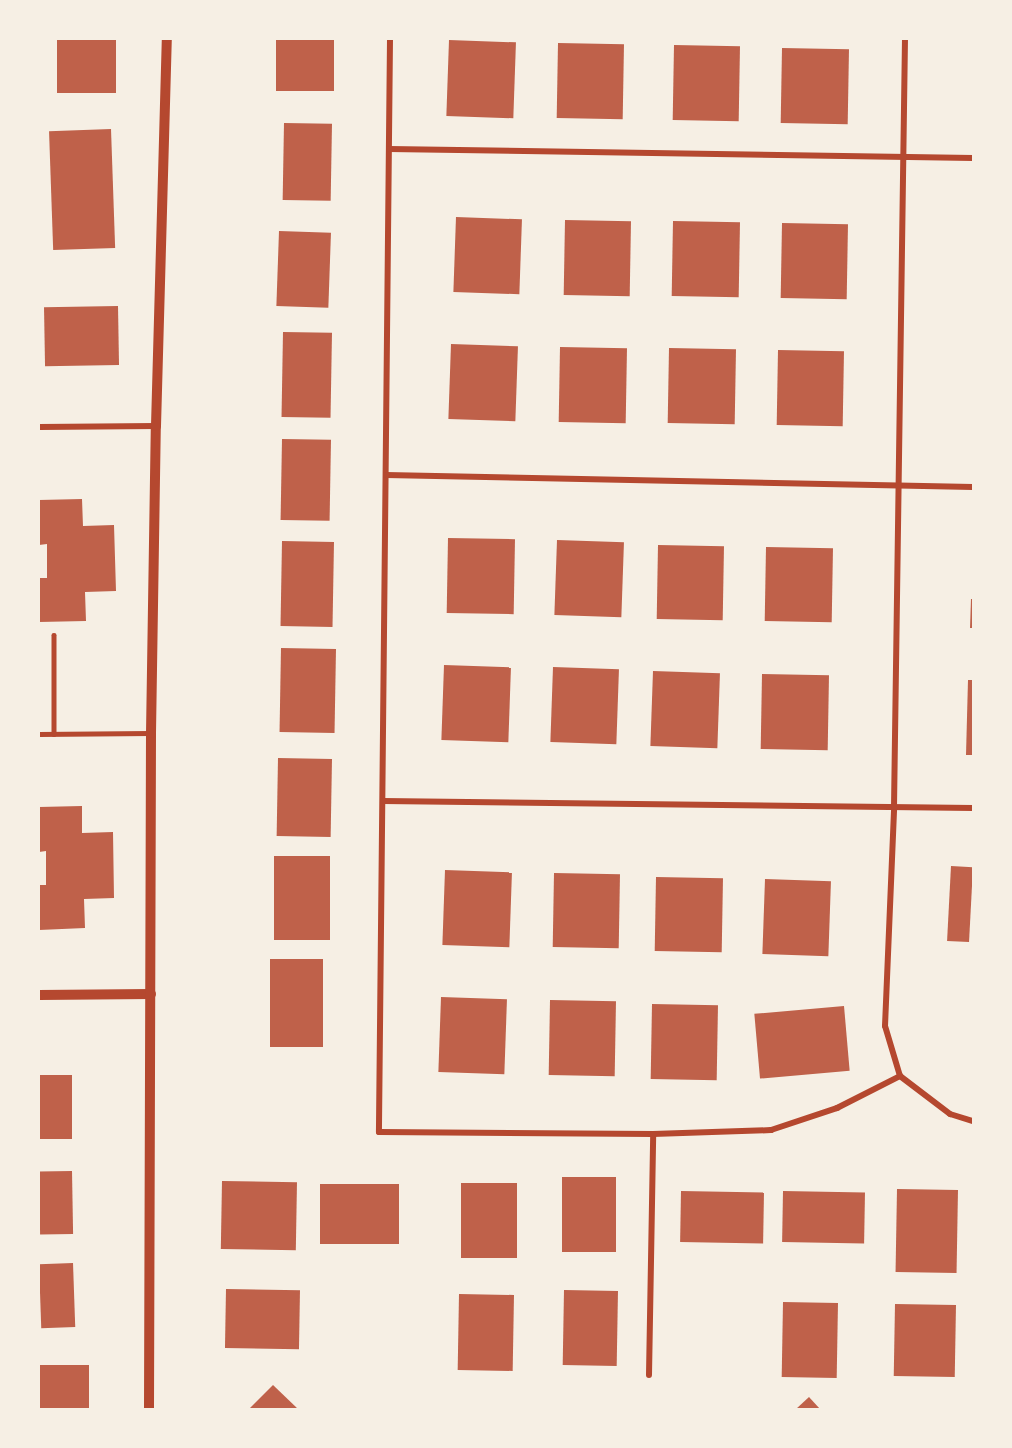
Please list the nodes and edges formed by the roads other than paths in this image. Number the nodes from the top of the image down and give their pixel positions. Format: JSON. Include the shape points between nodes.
{"nodes":[{"id":1,"x":167,"y":39,"type":"edge"},
{"id":2,"x":390,"y":39,"type":"edge"},
{"id":3,"x":905,"y":39,"type":"edge"},
{"id":4,"x":389,"y":149,"type":"junction"},
{"id":5,"x":903,"y":157,"type":"junction"},
{"id":6,"x":973,"y":159,"type":"edge"},
{"id":7,"x":156,"y":426,"type":"junction"},
{"id":8,"x":39,"y":427,"type":"edge"},
{"id":9,"x":386,"y":475,"type":"junction"},
{"id":10,"x":899,"y":485,"type":"junction"},
{"id":11,"x":973,"y":487,"type":"edge"},
{"id":12,"x":54,"y":635,"type":"dead end"},
{"id":13,"x":151,"y":733,"type":"junction"},
{"id":14,"x":39,"y":734,"type":"edge"},
{"id":15,"x":54,"y":734,"type":"junction"},
{"id":16,"x":383,"y":801,"type":"junction"},
{"id":17,"x":894,"y":807,"type":"junction"},
{"id":18,"x":973,"y":808,"type":"edge"},
{"id":19,"x":151,"y":994,"type":"junction"},
{"id":20,"x":39,"y":995,"type":"edge"},
{"id":21,"x":900,"y":1076,"type":"junction"},
{"id":22,"x":973,"y":1121,"type":"edge"},
{"id":23,"x":653,"y":1134,"type":"junction"},
{"id":24,"x":649,"y":1375,"type":"dead end"},
{"id":25,"x":149,"y":1409,"type":"edge"}],
"edges":[{"from":1,"to":7,"type":"street"},
{"from":2,"to":4,"type":"street"},
{"from":3,"to":5,"type":"street"},
{"from":4,"to":5,"type":"street"},
{"from":4,"to":9,"type":"street"},
{"from":5,"to":6,"type":"street"},
{"from":5,"to":10,"type":"street"},
{"from":7,"to":8,"type":"street"},
{"from":7,"to":13,"type":"street"},
{"from":9,"to":10,"type":"street"},
{"from":9,"to":16,"type":"street"},
{"from":10,"to":11,"type":"street"},
{"from":10,"to":17,"type":"street"},
{"from":12,"to":15,"type":"lane"},
{"from":13,"to":15,"type":"lane"},
{"from":13,"to":19,"type":"street"},
{"from":14,"to":15,"type":"lane"},
{"from":16,"to":17,"type":"street"},
{"from":16,"to":23,"type":"street","via":[[379,1132]]},
{"from":17,"to":18,"type":"street"},
{"from":17,"to":21,"type":"street","via":[[885,1026]]},
{"from":19,"to":20,"type":"street"},
{"from":19,"to":25,"type":"street"},
{"from":21,"to":22,"type":"street","via":[[950,1114]]},
{"from":21,"to":23,"type":"street","via":[[837,1108],[771,1130]]},
{"from":23,"to":24,"type":"street"}]}
